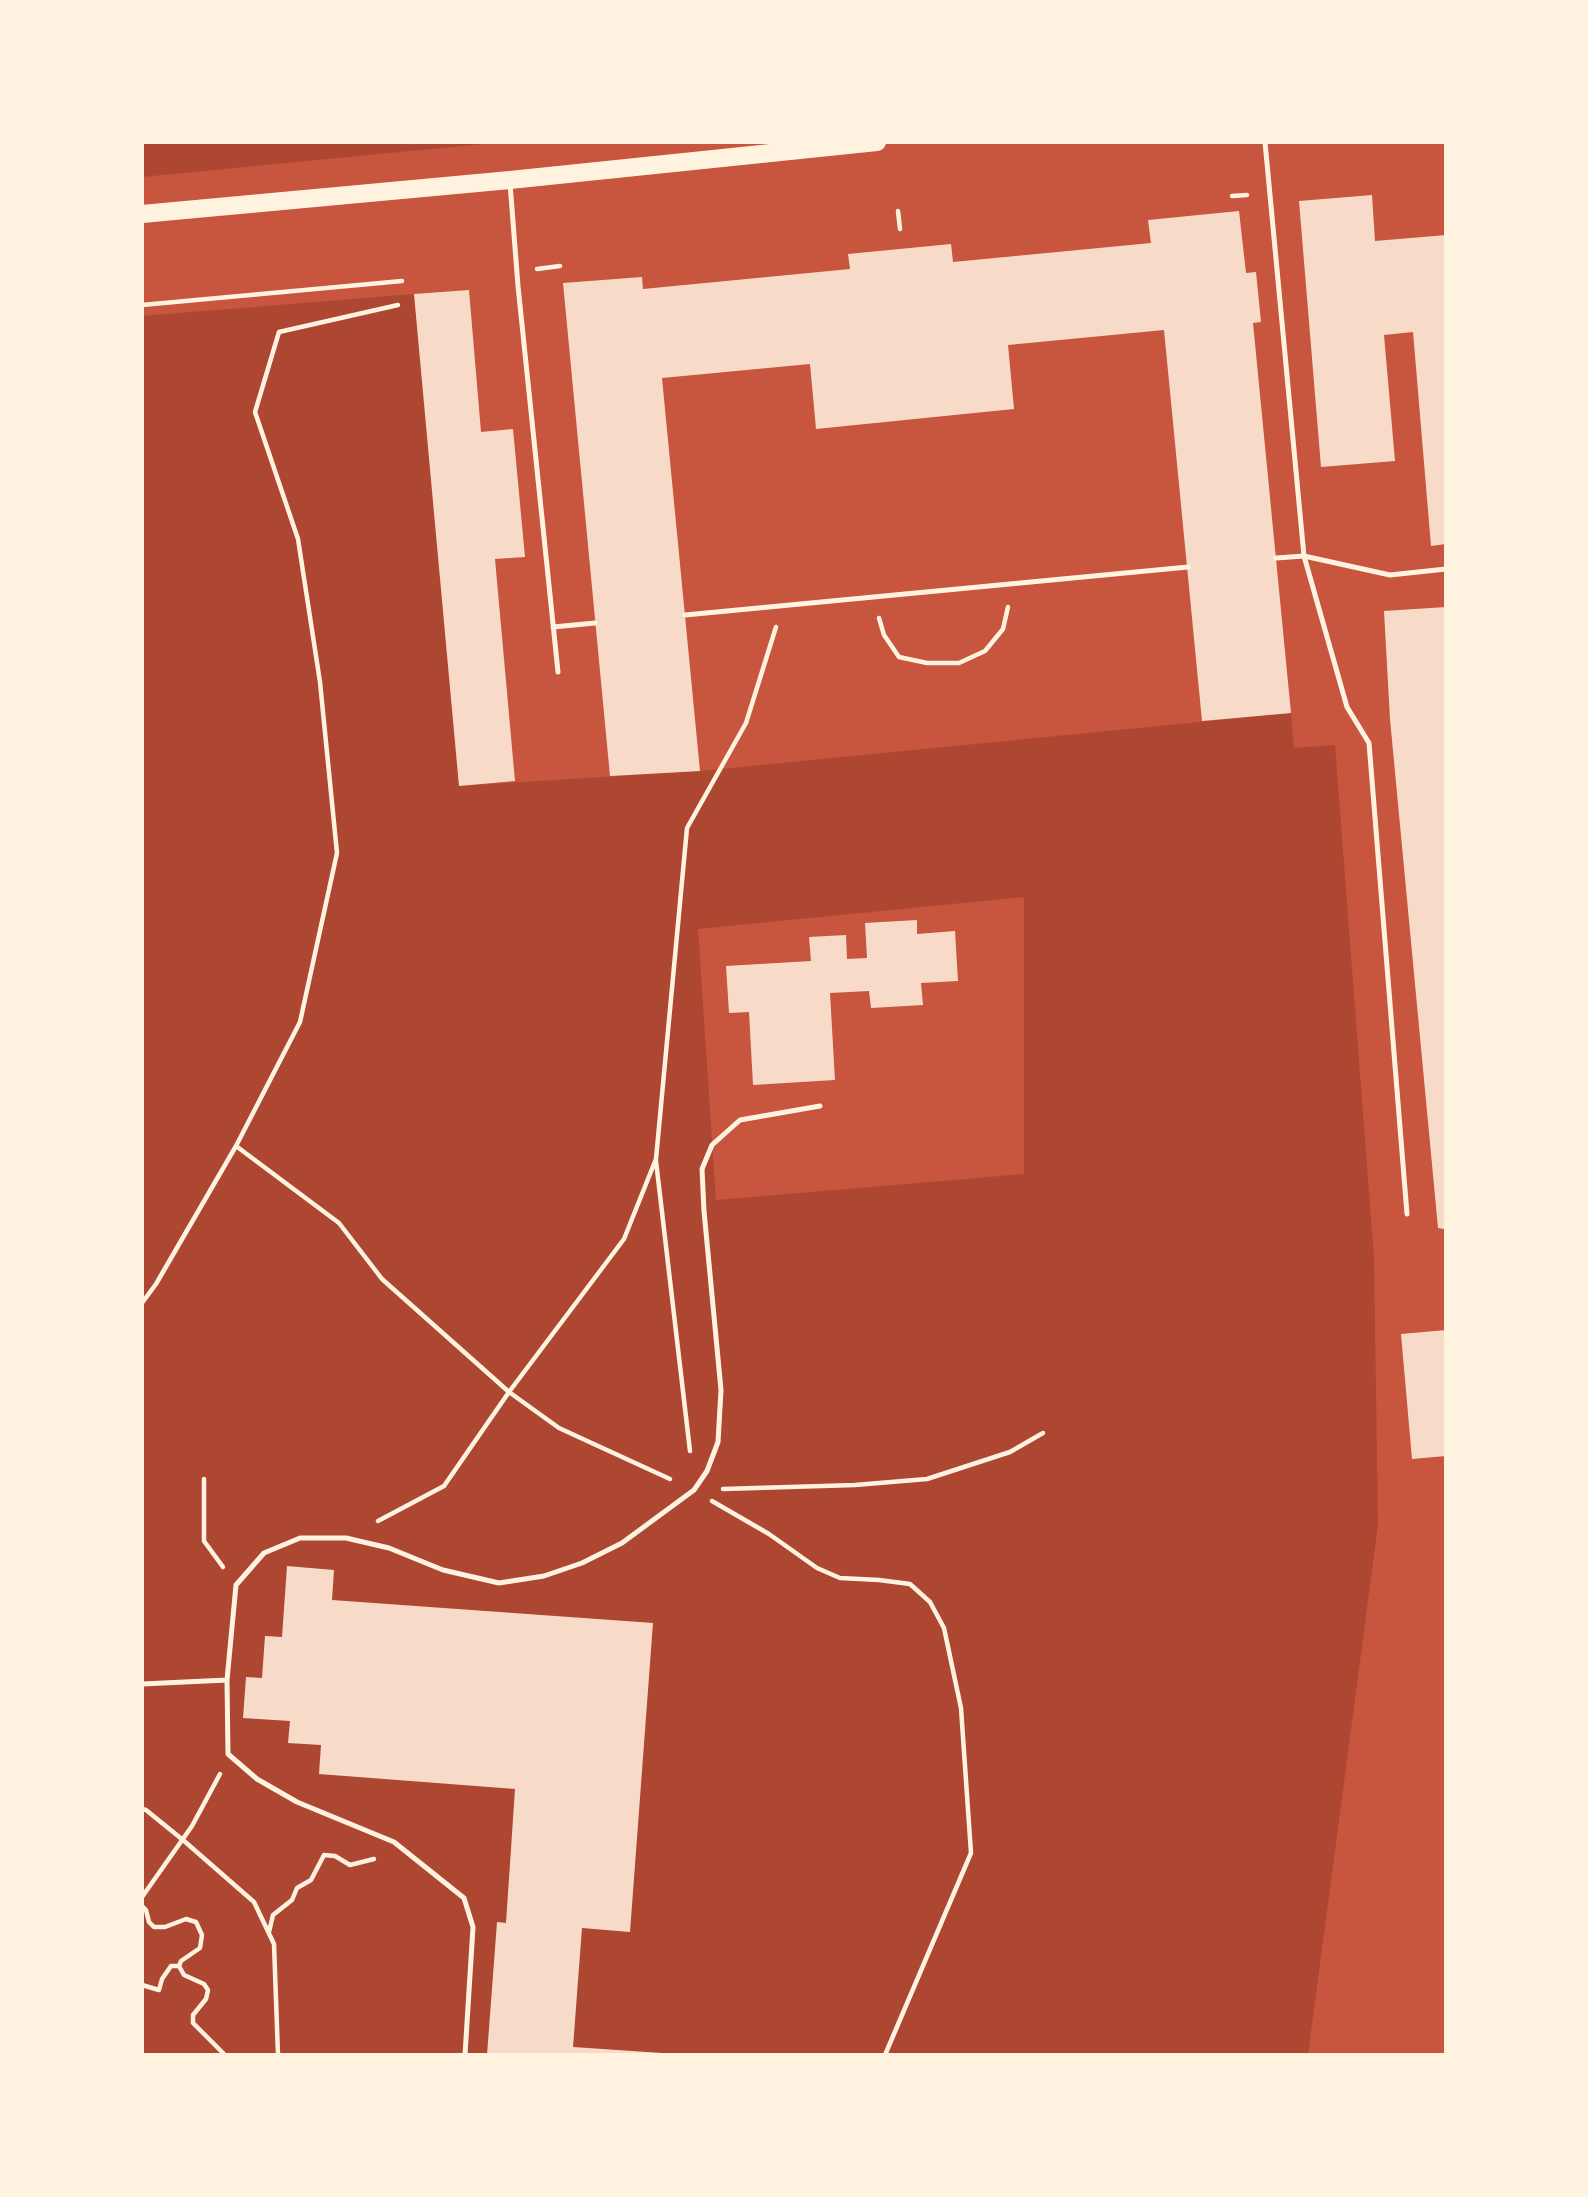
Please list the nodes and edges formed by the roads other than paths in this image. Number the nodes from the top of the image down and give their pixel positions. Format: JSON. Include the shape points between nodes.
{"nodes":[{"id":1,"x":877,"y":142,"type":"edge"},
{"id":2,"x":1265,"y":142,"type":"edge"},
{"id":3,"x":510,"y":180,"type":"junction"},
{"id":4,"x":142,"y":214,"type":"edge"},
{"id":5,"x":1304,"y":555,"type":"junction"},
{"id":6,"x":1276,"y":558,"type":"dead end"},
{"id":7,"x":1188,"y":566,"type":"dead end"},
{"id":8,"x":1446,"y":569,"type":"edge"},
{"id":9,"x":685,"y":615,"type":"dead end"},
{"id":10,"x":595,"y":623,"type":"dead end"},
{"id":11,"x":553,"y":627,"type":"junction"},
{"id":12,"x":558,"y":672,"type":"dead end"},
{"id":13,"x":820,"y":1106,"type":"dead end"},
{"id":14,"x":1407,"y":1214,"type":"dead end"},
{"id":15,"x":226,"y":1680,"type":"junction"},
{"id":16,"x":142,"y":1684,"type":"edge"},
{"id":17,"x":465,"y":2055,"type":"edge"}],
"edges":[{"from":1,"to":3,"type":"main road"},
{"from":2,"to":5,"type":"lane"},
{"from":3,"to":4,"type":"main road"},
{"from":3,"to":11,"type":"lane"},
{"from":5,"to":6,"type":"lane"},
{"from":5,"to":8,"type":"lane","via":[[1390,575]]},
{"from":5,"to":14,"type":"lane","via":[[1347,707],[1369,743]]},
{"from":7,"to":9,"type":"lane"},
{"from":10,"to":11,"type":"lane"},
{"from":11,"to":12,"type":"lane"},
{"from":13,"to":15,"type":"lane","via":[[740,1120],[712,1145],[702,1169],[721,1390],[718,1443],[694,1490],[622,1543],[582,1563],[544,1576],[499,1583],[346,1538],[300,1538],[264,1552],[236,1585]]},
{"from":15,"to":16,"type":"lane"},
{"from":15,"to":17,"type":"lane","via":[[228,1754],[257,1779],[297,1802],[394,1842],[464,1898],[474,1927]]}]}
